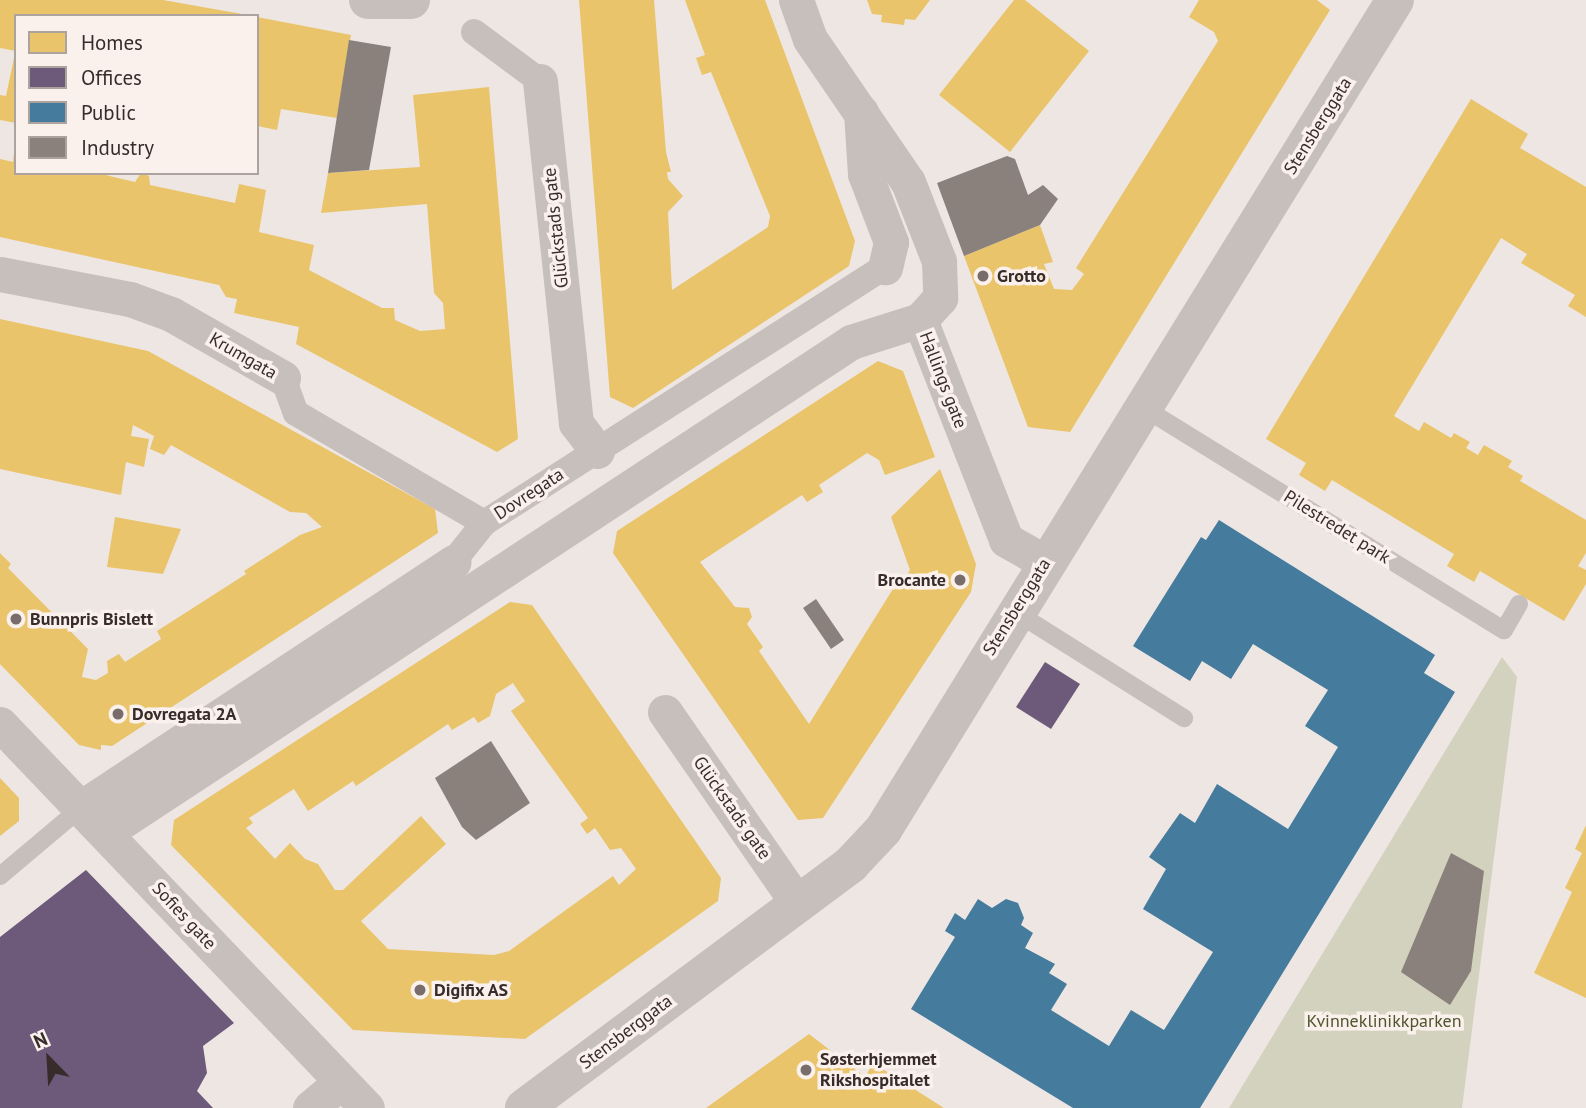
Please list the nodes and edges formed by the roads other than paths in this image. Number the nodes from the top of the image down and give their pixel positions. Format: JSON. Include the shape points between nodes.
{"nodes":[{"id":1,"x":368,"y":0,"type":"edge"},
{"id":2,"x":411,"y":0,"type":"edge"},
{"id":3,"x":796,"y":0,"type":"edge"},
{"id":4,"x":1395,"y":0,"type":"edge"},
{"id":5,"x":474,"y":32,"type":"dead end"},
{"id":6,"x":540,"y":82,"type":"joint"},
{"id":7,"x":861,"y":112,"type":"junction"},
{"id":8,"x":885,"y":267,"type":"joint"},
{"id":9,"x":0,"y":274,"type":"edge"},
{"id":10,"x":920,"y":320,"type":"junction"},
{"id":11,"x":283,"y":378,"type":"joint"},
{"id":12,"x":1144,"y":408,"type":"junction"},
{"id":13,"x":597,"y":452,"type":"junction"},
{"id":14,"x":484,"y":523,"type":"junction"},
{"id":15,"x":453,"y":562,"type":"joint"},
{"id":16,"x":1045,"y":562,"type":"junction"},
{"id":17,"x":1519,"y":604,"type":"dead end"},
{"id":18,"x":1014,"y":611,"type":"junction"},
{"id":19,"x":665,"y":712,"type":"dead end"},
{"id":20,"x":1184,"y":718,"type":"dead end"},
{"id":21,"x":0,"y":724,"type":"edge"},
{"id":22,"x":82,"y":807,"type":"junction"},
{"id":23,"x":106,"y":832,"type":"junction"},
{"id":24,"x":0,"y":876,"type":"edge"},
{"id":25,"x":798,"y":904,"type":"junction"},
{"id":26,"x":340,"y":1083,"type":"junction"},
{"id":27,"x":310,"y":1108,"type":"edge"},
{"id":28,"x":367,"y":1108,"type":"edge"},
{"id":29,"x":524,"y":1108,"type":"edge"}],
"edges":[{"from":1,"to":2,"type":"street"},
{"from":3,"to":7,"type":"street","name":"Hallings gate","via":[[810,39]]},
{"from":4,"to":12,"type":"street","name":"Stensberggata"},
{"from":5,"to":6,"type":"street","name":"Glückstads gate"},
{"from":6,"to":13,"type":"street","name":"Glückstads gate","via":[[576,423]]},
{"from":7,"to":8,"type":"street","via":[[865,174],[891,242]]},
{"from":7,"to":10,"type":"street","name":"Hallings gate","via":[[908,182],[939,261],[940,298]]},
{"from":8,"to":13,"type":"street","name":"Dovregata"},
{"from":9,"to":11,"type":"street","name":"Krumgata","via":[[130,299],[161,310]]},
{"from":10,"to":16,"type":"street","name":"Hallings gate","via":[[1006,540]]},
{"from":10,"to":23,"type":"street","via":[[851,342]]},
{"from":11,"to":14,"type":"street","name":"Krumgata","via":[[296,413]]},
{"from":12,"to":16,"type":"street","name":"Stensberggata"},
{"from":12,"to":17,"type":"lane","name":"Pilestredet park","via":[[1504,630]]},
{"from":13,"to":14,"type":"street","name":"Dovregata"},
{"from":14,"to":15,"type":"street","name":"Dovregata"},
{"from":15,"to":22,"type":"street","name":"Dovregata"},
{"from":16,"to":18,"type":"street","name":"Stensberggata"},
{"from":18,"to":20,"type":"lane"},
{"from":18,"to":25,"type":"street","name":"Stensberggata","via":[[883,830],[851,864]]},
{"from":19,"to":25,"type":"street","name":"Glückstads gate"},
{"from":21,"to":22,"type":"street","name":"Sofies gate"},
{"from":22,"to":23,"type":"street","name":"Sofies gate"},
{"from":22,"to":24,"type":"lane"},
{"from":23,"to":26,"type":"street","name":"Sofies gate"},
{"from":25,"to":29,"type":"street","name":"Stensberggata"},
{"from":26,"to":27,"type":"street"},
{"from":26,"to":28,"type":"street","name":"Sofies gate"}]}
